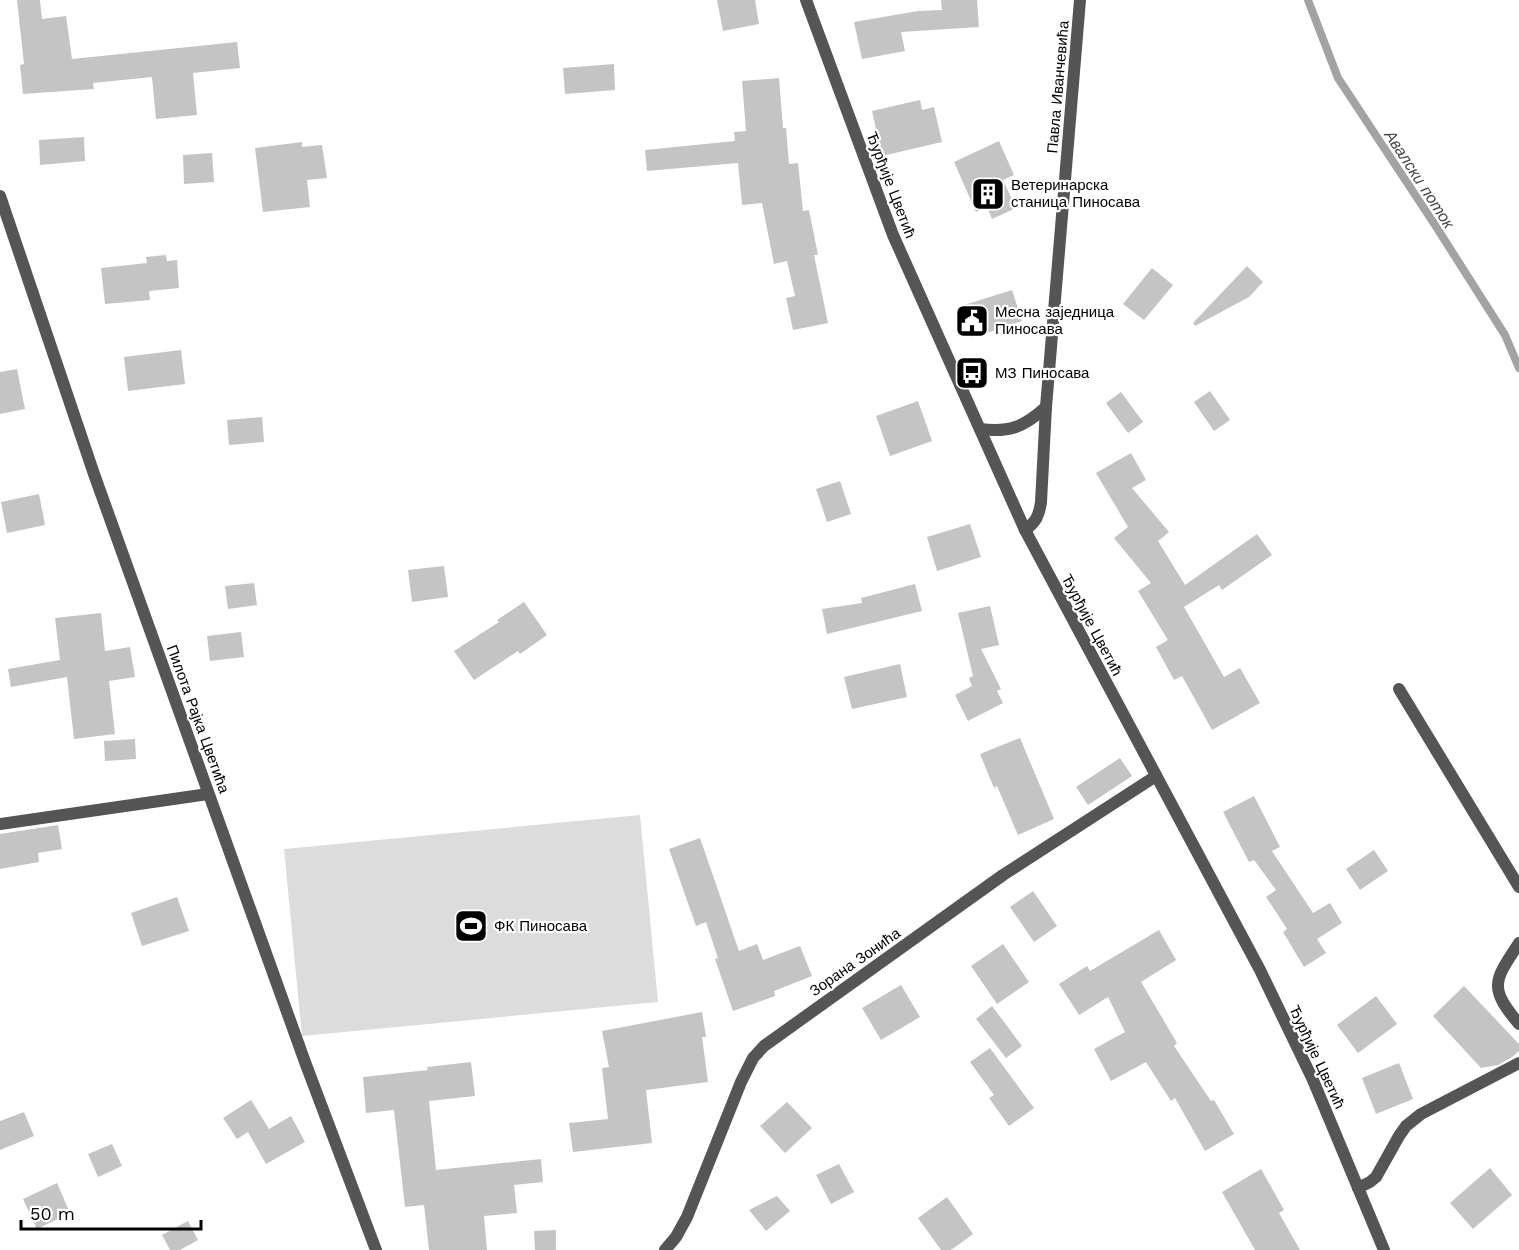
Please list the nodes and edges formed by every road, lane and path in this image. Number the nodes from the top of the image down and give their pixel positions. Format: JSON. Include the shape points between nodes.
{"nodes":[{"id":1,"x":806,"y":0,"type":"edge"},
{"id":2,"x":1080,"y":0,"type":"edge"},
{"id":3,"x":0,"y":196,"type":"edge"},
{"id":4,"x":1046,"y":408,"type":"junction"},
{"id":5,"x":980,"y":429,"type":"junction"},
{"id":6,"x":1025,"y":530,"type":"junction"},
{"id":7,"x":1398,"y":689,"type":"dead end"},
{"id":8,"x":1156,"y":776,"type":"junction"},
{"id":9,"x":208,"y":794,"type":"junction"},
{"id":10,"x":0,"y":824,"type":"edge"},
{"id":11,"x":1519,"y":888,"type":"edge"},
{"id":12,"x":1519,"y":943,"type":"edge"},
{"id":13,"x":1519,"y":1024,"type":"edge"},
{"id":14,"x":1519,"y":1063,"type":"edge"},
{"id":15,"x":1358,"y":1188,"type":"junction"},
{"id":16,"x":375,"y":1250,"type":"edge"},
{"id":17,"x":664,"y":1250,"type":"edge"},
{"id":18,"x":1384,"y":1250,"type":"edge"}],
"edges":[{"from":1,"to":5,"type":"street","name":"Ђурђије Цветић","via":[[893,235]]},
{"from":2,"to":4,"type":"street","name":"Павла Иванчевића"},
{"from":3,"to":9,"type":"street","name":"Пилота Рајка Цветића"},
{"from":4,"to":5,"type":"street","via":[[1012,429]]},
{"from":4,"to":6,"type":"street","name":"Павла Иванчевића","via":[[1039,515]]},
{"from":5,"to":6,"type":"street","name":"Ђурђије Цветић"},
{"from":6,"to":8,"type":"street","name":"Ђурђије Цветић"},
{"from":7,"to":11,"type":"street"},
{"from":8,"to":15,"type":"street","name":"Ђурђије Цветић","via":[[1260,970],[1313,1080]]},
{"from":8,"to":17,"type":"street","name":"Зорана Зонића","via":[[1002,875],[764,1046],[741,1082],[687,1217]]},
{"from":9,"to":10,"type":"street"},
{"from":9,"to":16,"type":"street","name":"Пилота Рајка Цветића"},
{"from":12,"to":13,"type":"street","via":[[1497,984],[1500,999]]},
{"from":14,"to":15,"type":"street","via":[[1421,1114],[1406,1126],[1376,1176]]},
{"from":15,"to":18,"type":"street","name":"Ђурђије Цветић"}]}
